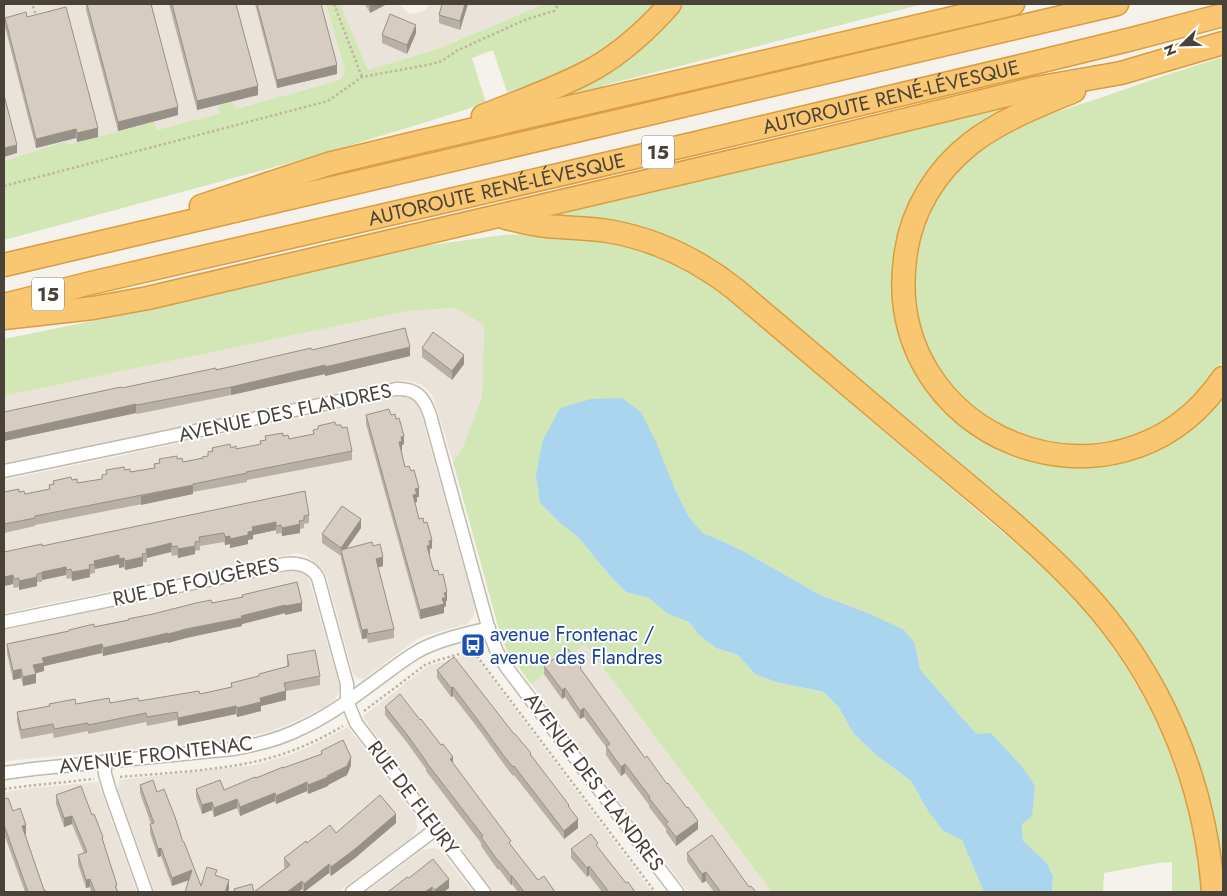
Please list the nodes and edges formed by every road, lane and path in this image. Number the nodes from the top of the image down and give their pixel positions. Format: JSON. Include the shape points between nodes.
{"nodes":[{"id":1,"x":334,"y":4,"type":"edge"},
{"id":2,"x":559,"y":4,"type":"edge"},
{"id":3,"x":670,"y":4,"type":"edge"},
{"id":4,"x":1013,"y":4,"type":"edge"},
{"id":5,"x":1117,"y":4,"type":"edge"},
{"id":6,"x":33,"y":6,"type":"dead end"},
{"id":7,"x":1223,"y":15,"type":"edge"},
{"id":8,"x":37,"y":20,"type":"edge"},
{"id":9,"x":1223,"y":43,"type":"edge"},
{"id":10,"x":1121,"y":72,"type":"junction"},
{"id":11,"x":362,"y":76,"type":"junction"},
{"id":12,"x":419,"y":142,"type":"junction"},
{"id":13,"x":4,"y":186,"type":"edge"},
{"id":14,"x":498,"y":216,"type":"junction"},
{"id":15,"x":57,"y":253,"type":"junction"},
{"id":16,"x":4,"y":265,"type":"edge"},
{"id":17,"x":4,"y":305,"type":"edge"},
{"id":18,"x":4,"y":318,"type":"edge"},
{"id":19,"x":1223,"y":378,"type":"edge"},
{"id":20,"x":4,"y":472,"type":"edge"},
{"id":21,"x":4,"y":622,"type":"edge"},
{"id":22,"x":489,"y":628,"type":"junction"},
{"id":23,"x":476,"y":647,"type":"dead end"},
{"id":24,"x":474,"y":652,"type":"junction"},
{"id":25,"x":347,"y":701,"type":"junction"},
{"id":26,"x":362,"y":713,"type":"dead end"},
{"id":27,"x":104,"y":762,"type":"junction"},
{"id":28,"x":4,"y":773,"type":"edge"},
{"id":29,"x":96,"y":779,"type":"dead end"},
{"id":30,"x":4,"y":789,"type":"edge"},
{"id":31,"x":436,"y":829,"type":"junction"},
{"id":32,"x":146,"y":892,"type":"edge"},
{"id":33,"x":352,"y":892,"type":"edge"},
{"id":34,"x":484,"y":892,"type":"edge"},
{"id":35,"x":655,"y":892,"type":"edge"},
{"id":36,"x":677,"y":892,"type":"edge"},
{"id":37,"x":1213,"y":892,"type":"edge"}],
"edges":[{"from":1,"to":11,"type":"path"},
{"from":2,"to":11,"type":"path","via":[[554,11],[527,19],[456,51],[442,61]]},
{"from":3,"to":12,"type":"highway","via":[[633,41],[589,71]]},
{"from":4,"to":12,"type":"highway"},
{"from":5,"to":15,"type":"highway","name":"AUTOROUTE RENÉ-LÉVESQUE","number":"15"},
{"from":6,"to":8,"type":"path"},
{"from":7,"to":17,"type":"highway","name":"AUTOROUTE RENÉ-LÉVESQUE","number":"15","via":[[1111,45]]},
{"from":9,"to":10,"type":"highway"},
{"from":10,"to":14,"type":"highway","via":[[1036,88]]},
{"from":10,"to":19,"type":"highway","via":[[1003,122],[968,146],[939,175],[921,205],[907,244],[903,282],[911,333],[920,357],[940,390],[969,419],[1013,444],[1053,454],[1075,457],[1109,454],[1157,438],[1190,416]]},
{"from":11,"to":13,"type":"path","via":[[328,101],[315,105]]},
{"from":12,"to":15,"type":"highway","via":[[328,164]]},
{"from":14,"to":18,"type":"highway","via":[[141,299]]},
{"from":14,"to":37,"type":"highway","via":[[546,226],[624,235],[673,251],[705,268],[735,289],[1060,566],[1109,622],[1160,701],[1194,782]]},
{"from":15,"to":16,"type":"highway","name":"AUTOROUTE RENÉ-LÉVESQUE","number":"15"},
{"from":20,"to":22,"type":"street","name":"AVENUE DES FLANDRES","via":[[396,389],[410,390],[421,396],[428,408]]},
{"from":21,"to":25,"type":"street","name":"RUE DE FOUGÈRES","via":[[298,563],[311,569],[318,578],[347,684]]},
{"from":22,"to":25,"type":"street","name":"AVENUE FRONTENAC","via":[[418,651]]},
{"from":22,"to":36,"type":"street","name":"AVENUE DES FLANDRES","via":[[507,668]]},
{"from":23,"to":24,"type":"path"},
{"from":24,"to":26,"type":"path","via":[[430,662]]},
{"from":24,"to":35,"type":"path","name":"AVENUE DES FLANDRES"},
{"from":25,"to":27,"type":"street","name":"AVENUE FRONTENAC","via":[[304,728],[259,744]]},
{"from":25,"to":31,"type":"street","name":"RUE DE FLEURY","via":[[356,723]]},
{"from":27,"to":28,"type":"street","name":"AVENUE FRONTENAC"},
{"from":27,"to":32,"type":"street","via":[[110,790]]},
{"from":29,"to":30,"type":"path","name":"AVENUE FRONTENAC"},
{"from":31,"to":33,"type":"street"},
{"from":31,"to":34,"type":"street","name":"RUE DE FLEURY"}]}
